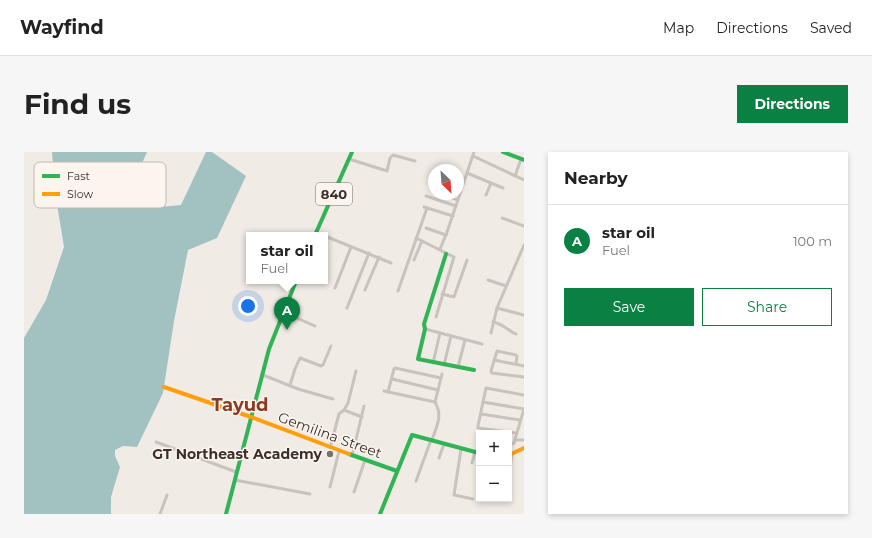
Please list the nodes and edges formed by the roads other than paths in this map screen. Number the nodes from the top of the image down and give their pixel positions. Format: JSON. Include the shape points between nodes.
{"nodes":[{"id":1,"x":352,"y":152,"type":"edge"},
{"id":2,"x":506,"y":152,"type":"edge"},
{"id":3,"x":474,"y":154,"type":"edge"},
{"id":4,"x":349,"y":159,"type":"junction"},
{"id":5,"x":523,"y":160,"type":"edge"},
{"id":6,"x":415,"y":161,"type":"dead end"},
{"id":7,"x":467,"y":173,"type":"junction"},
{"id":8,"x":515,"y":176,"type":"junction"},
{"id":9,"x":524,"y":180,"type":"edge"},
{"id":10,"x":464,"y":182,"type":"edge"},
{"id":11,"x":491,"y":183,"type":"junction"},
{"id":12,"x":503,"y":188,"type":"dead end"},
{"id":13,"x":486,"y":195,"type":"dead end"},
{"id":14,"x":426,"y":196,"type":"dead end"},
{"id":15,"x":458,"y":200,"type":"edge"},
{"id":16,"x":456,"y":206,"type":"junction"},
{"id":17,"x":453,"y":216,"type":"junction"},
{"id":18,"x":502,"y":218,"type":"dead end"},
{"id":19,"x":524,"y":226,"type":"edge"},
{"id":20,"x":426,"y":228,"type":"dead end"},
{"id":21,"x":317,"y":232,"type":"edge"},
{"id":22,"x":446,"y":235,"type":"junction"},
{"id":23,"x":328,"y":237,"type":"edge"},
{"id":24,"x":416,"y":238,"type":"junction"},
{"id":25,"x":422,"y":241,"type":"junction"},
{"id":26,"x":524,"y":245,"type":"edge"},
{"id":27,"x":352,"y":247,"type":"junction"},
{"id":28,"x":440,"y":249,"type":"junction"},
{"id":29,"x":369,"y":253,"type":"junction"},
{"id":30,"x":446,"y":254,"type":"junction"},
{"id":31,"x":379,"y":257,"type":"junction"},
{"id":32,"x":414,"y":260,"type":"dead end"},
{"id":33,"x":467,"y":260,"type":"dead end"},
{"id":34,"x":391,"y":263,"type":"dead end"},
{"id":35,"x":488,"y":280,"type":"dead end"},
{"id":36,"x":295,"y":284,"type":"edge"},
{"id":37,"x":506,"y":286,"type":"junction"},
{"id":38,"x":335,"y":288,"type":"dead end"},
{"id":39,"x":365,"y":290,"type":"dead end"},
{"id":40,"x":398,"y":291,"type":"dead end"},
{"id":41,"x":442,"y":294,"type":"junction"},
{"id":42,"x":347,"y":308,"type":"dead end"},
{"id":43,"x":497,"y":308,"type":"junction"},
{"id":44,"x":283,"y":312,"type":"junction"},
{"id":45,"x":524,"y":315,"type":"edge"},
{"id":46,"x":436,"y":317,"type":"dead end"},
{"id":47,"x":493,"y":322,"type":"junction"},
{"id":48,"x":315,"y":326,"type":"dead end"},
{"id":49,"x":425,"y":329,"type":"junction"},
{"id":50,"x":440,"y":333,"type":"junction"},
{"id":51,"x":491,"y":333,"type":"dead end"},
{"id":52,"x":516,"y":334,"type":"dead end"},
{"id":53,"x":451,"y":336,"type":"junction"},
{"id":54,"x":465,"y":340,"type":"junction"},
{"id":55,"x":482,"y":344,"type":"dead end"},
{"id":56,"x":331,"y":346,"type":"dead end"},
{"id":57,"x":494,"y":360,"type":"junction"},
{"id":58,"x":433,"y":363,"type":"junction"},
{"id":59,"x":516,"y":364,"type":"junction"},
{"id":60,"x":444,"y":365,"type":"junction"},
{"id":61,"x":524,"y":366,"type":"edge"},
{"id":62,"x":458,"y":368,"type":"junction"},
{"id":63,"x":474,"y":370,"type":"dead end"},
{"id":64,"x":356,"y":371,"type":"dead end"},
{"id":65,"x":262,"y":374,"type":"junction"},
{"id":66,"x":524,"y":378,"type":"edge"},
{"id":67,"x":392,"y":379,"type":"junction"},
{"id":68,"x":290,"y":385,"type":"junction"},
{"id":69,"x":164,"y":387,"type":"dead end"},
{"id":70,"x":438,"y":390,"type":"junction"},
{"id":71,"x":384,"y":391,"type":"dead end"},
{"id":72,"x":388,"y":392,"type":"junction"},
{"id":73,"x":524,"y":395,"type":"edge"},
{"id":74,"x":333,"y":399,"type":"dead end"},
{"id":75,"x":435,"y":402,"type":"junction"},
{"id":76,"x":483,"y":402,"type":"junction"},
{"id":77,"x":364,"y":406,"type":"dead end"},
{"id":78,"x":524,"y":409,"type":"edge"},
{"id":79,"x":344,"y":410,"type":"junction"},
{"id":80,"x":481,"y":414,"type":"junction"},
{"id":81,"x":251,"y":417,"type":"junction"},
{"id":82,"x":362,"y":417,"type":"junction"},
{"id":83,"x":520,"y":420,"type":"junction"},
{"id":84,"x":516,"y":433,"type":"junction"},
{"id":85,"x":432,"y":440,"type":"junction"},
{"id":86,"x":516,"y":440,"type":"junction"},
{"id":87,"x":524,"y":440,"type":"edge"},
{"id":88,"x":156,"y":442,"type":"dead end"},
{"id":89,"x":444,"y":444,"type":"junction"},
{"id":90,"x":512,"y":444,"type":"edge"},
{"id":91,"x":330,"y":448,"type":"junction"},
{"id":92,"x":524,"y":448,"type":"edge"},
{"id":93,"x":461,"y":449,"type":"junction"},
{"id":94,"x":339,"y":452,"type":"junction"},
{"id":95,"x":476,"y":452,"type":"edge"},
{"id":96,"x":512,"y":453,"type":"edge"},
{"id":97,"x":476,"y":454,"type":"edge"},
{"id":98,"x":352,"y":456,"type":"junction"},
{"id":99,"x":439,"y":458,"type":"dead end"},
{"id":100,"x":365,"y":460,"type":"junction"},
{"id":101,"x":472,"y":463,"type":"dead end"},
{"id":102,"x":397,"y":471,"type":"junction"},
{"id":103,"x":236,"y":472,"type":"junction"},
{"id":104,"x":234,"y":480,"type":"junction"},
{"id":105,"x":416,"y":481,"type":"dead end"},
{"id":106,"x":330,"y":486,"type":"dead end"},
{"id":107,"x":354,"y":492,"type":"dead end"},
{"id":108,"x":310,"y":494,"type":"dead end"},
{"id":109,"x":167,"y":495,"type":"dead end"},
{"id":110,"x":473,"y":499,"type":"dead end"},
{"id":111,"x":160,"y":514,"type":"edge"},
{"id":112,"x":226,"y":514,"type":"edge"},
{"id":113,"x":380,"y":514,"type":"edge"}],
"edges":[{"from":1,"to":4,"type":"main road","number":"840"},
{"from":2,"to":5,"type":"main road"},
{"from":3,"to":7,"type":"street"},
{"from":3,"to":8,"type":"street"},
{"from":4,"to":6,"type":"street","via":[[387,171],[393,155]]},
{"from":4,"to":21,"type":"main road","number":"840"},
{"from":5,"to":8,"type":"street"},
{"from":7,"to":10,"type":"street"},
{"from":7,"to":11,"type":"street"},
{"from":8,"to":9,"type":"street"},
{"from":11,"to":12,"type":"street"},
{"from":11,"to":13,"type":"street"},
{"from":14,"to":16,"type":"street"},
{"from":15,"to":16,"type":"street"},
{"from":16,"to":17,"type":"street"},
{"from":17,"to":22,"type":"street"},
{"from":17,"to":24,"type":"street","via":[[426,207]]},
{"from":18,"to":19,"type":"street"},
{"from":20,"to":22,"type":"street"},
{"from":22,"to":28,"type":"street"},
{"from":23,"to":27,"type":"street"},
{"from":24,"to":25,"type":"street"},
{"from":24,"to":40,"type":"street"},
{"from":25,"to":28,"type":"street"},
{"from":25,"to":32,"type":"street"},
{"from":26,"to":37,"type":"street"},
{"from":27,"to":29,"type":"street"},
{"from":27,"to":38,"type":"street"},
{"from":28,"to":30,"type":"street"},
{"from":29,"to":31,"type":"street"},
{"from":29,"to":42,"type":"street"},
{"from":30,"to":41,"type":"street","via":[[454,257]]},
{"from":30,"to":49,"type":"main road","via":[[424,324]]},
{"from":31,"to":34,"type":"street"},
{"from":31,"to":39,"type":"street"},
{"from":33,"to":41,"type":"street","via":[[454,297]]},
{"from":35,"to":37,"type":"street"},
{"from":36,"to":44,"type":"main road"},
{"from":37,"to":43,"type":"street"},
{"from":41,"to":46,"type":"street"},
{"from":43,"to":45,"type":"street"},
{"from":43,"to":47,"type":"street"},
{"from":44,"to":48,"type":"street"},
{"from":44,"to":65,"type":"main road"},
{"from":47,"to":51,"type":"street"},
{"from":47,"to":52,"type":"street","via":[[503,324],[507,330]]},
{"from":49,"to":50,"type":"street"},
{"from":49,"to":58,"type":"main road","via":[[418,359]]},
{"from":50,"to":53,"type":"street"},
{"from":50,"to":58,"type":"street"},
{"from":53,"to":54,"type":"street"},
{"from":53,"to":60,"type":"street"},
{"from":54,"to":55,"type":"street"},
{"from":54,"to":62,"type":"street"},
{"from":56,"to":68,"type":"street","via":[[321,366],[300,358]]},
{"from":57,"to":59,"type":"street"},
{"from":57,"to":59,"type":"street","via":[[497,351],[516,355]]},
{"from":57,"to":66,"type":"street","via":[[492,373]]},
{"from":58,"to":60,"type":"main road"},
{"from":59,"to":61,"type":"street"},
{"from":60,"to":62,"type":"main road"},
{"from":62,"to":63,"type":"main road"},
{"from":64,"to":79,"type":"street"},
{"from":65,"to":68,"type":"street"},
{"from":65,"to":81,"type":"main road"},
{"from":67,"to":70,"type":"street"},
{"from":67,"to":70,"type":"street","via":[[396,368],[441,376]]},
{"from":67,"to":72,"type":"street"},
{"from":68,"to":74,"type":"street"},
{"from":69,"to":81,"type":"main road","name":"Gemilina Street"},
{"from":70,"to":75,"type":"street"},
{"from":71,"to":72,"type":"street"},
{"from":72,"to":75,"type":"street"},
{"from":73,"to":76,"type":"street","via":[[487,388]]},
{"from":75,"to":85,"type":"street","via":[[440,414]]},
{"from":76,"to":78,"type":"street"},
{"from":76,"to":80,"type":"street"},
{"from":77,"to":82,"type":"street"},
{"from":78,"to":83,"type":"street"},
{"from":79,"to":82,"type":"street"},
{"from":79,"to":91,"type":"street","via":[[339,414]]},
{"from":80,"to":83,"type":"street"},
{"from":80,"to":84,"type":"street","via":[[478,428]]},
{"from":81,"to":91,"type":"main road","name":"Gemilina Street"},
{"from":81,"to":103,"type":"main road"},
{"from":82,"to":98,"type":"street"},
{"from":83,"to":84,"type":"street"},
{"from":84,"to":86,"type":"street"},
{"from":85,"to":89,"type":"main road"},
{"from":85,"to":102,"type":"main road","via":[[412,435]]},
{"from":85,"to":105,"type":"street"},
{"from":86,"to":87,"type":"street"},
{"from":86,"to":90,"type":"street"},
{"from":88,"to":103,"type":"street"},
{"from":89,"to":93,"type":"main road"},
{"from":89,"to":99,"type":"street"},
{"from":91,"to":94,"type":"main road","name":"Gemilina Street"},
{"from":92,"to":96,"type":"main road"},
{"from":93,"to":95,"type":"main road"},
{"from":93,"to":110,"type":"street","via":[[454,495]]},
{"from":94,"to":98,"type":"main road","name":"Gemilina Street"},
{"from":94,"to":106,"type":"street"},
{"from":97,"to":101,"type":"street"},
{"from":98,"to":100,"type":"main road","name":"Gemilina Street"},
{"from":100,"to":102,"type":"main road","name":"Gemilina Street"},
{"from":100,"to":107,"type":"street"},
{"from":102,"to":113,"type":"main road"},
{"from":103,"to":104,"type":"main road"},
{"from":104,"to":108,"type":"street"},
{"from":104,"to":112,"type":"main road"},
{"from":109,"to":111,"type":"street"}]}
